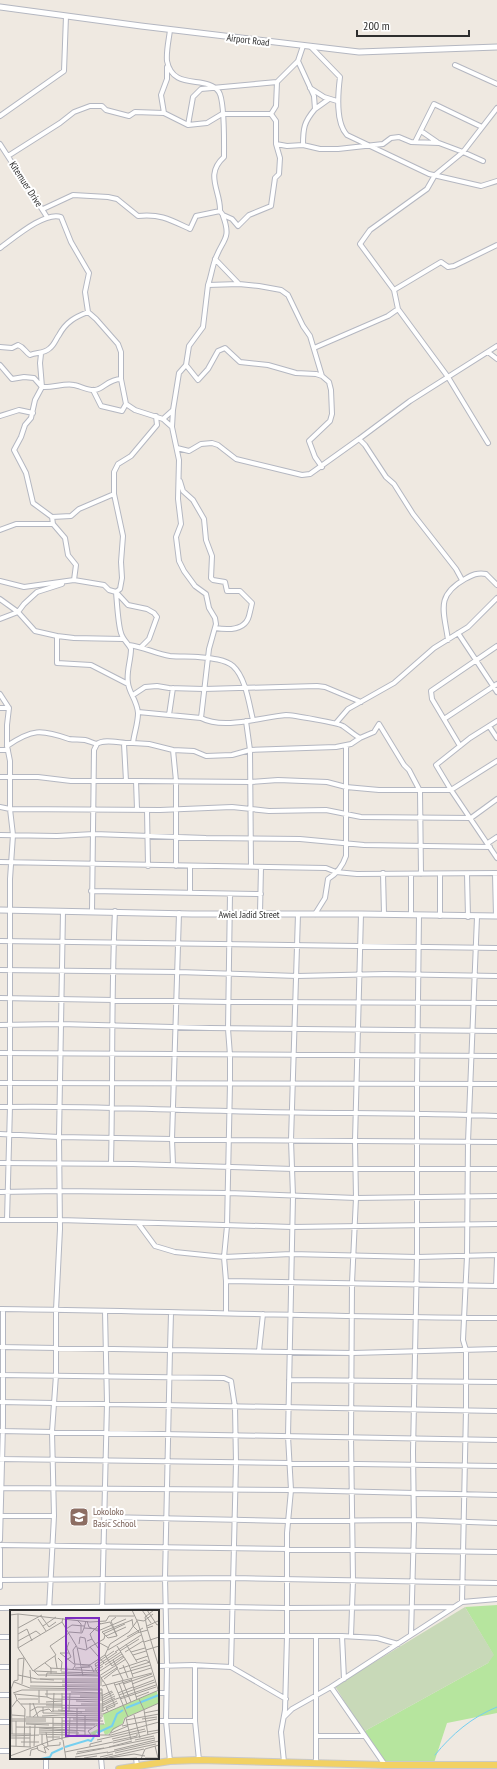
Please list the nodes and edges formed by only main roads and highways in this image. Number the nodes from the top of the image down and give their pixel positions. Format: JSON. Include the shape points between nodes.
{"nodes":[{"id":1,"x":497,"y":1765,"type":"edge"},
{"id":2,"x":454,"y":1767,"type":"edge"},
{"id":3,"x":119,"y":1769,"type":"edge"}],
"edges":[{"from":1,"to":2,"type":"main road"},
{"from":2,"to":3,"type":"main road","via":[[199,1760],[170,1761]]}]}
